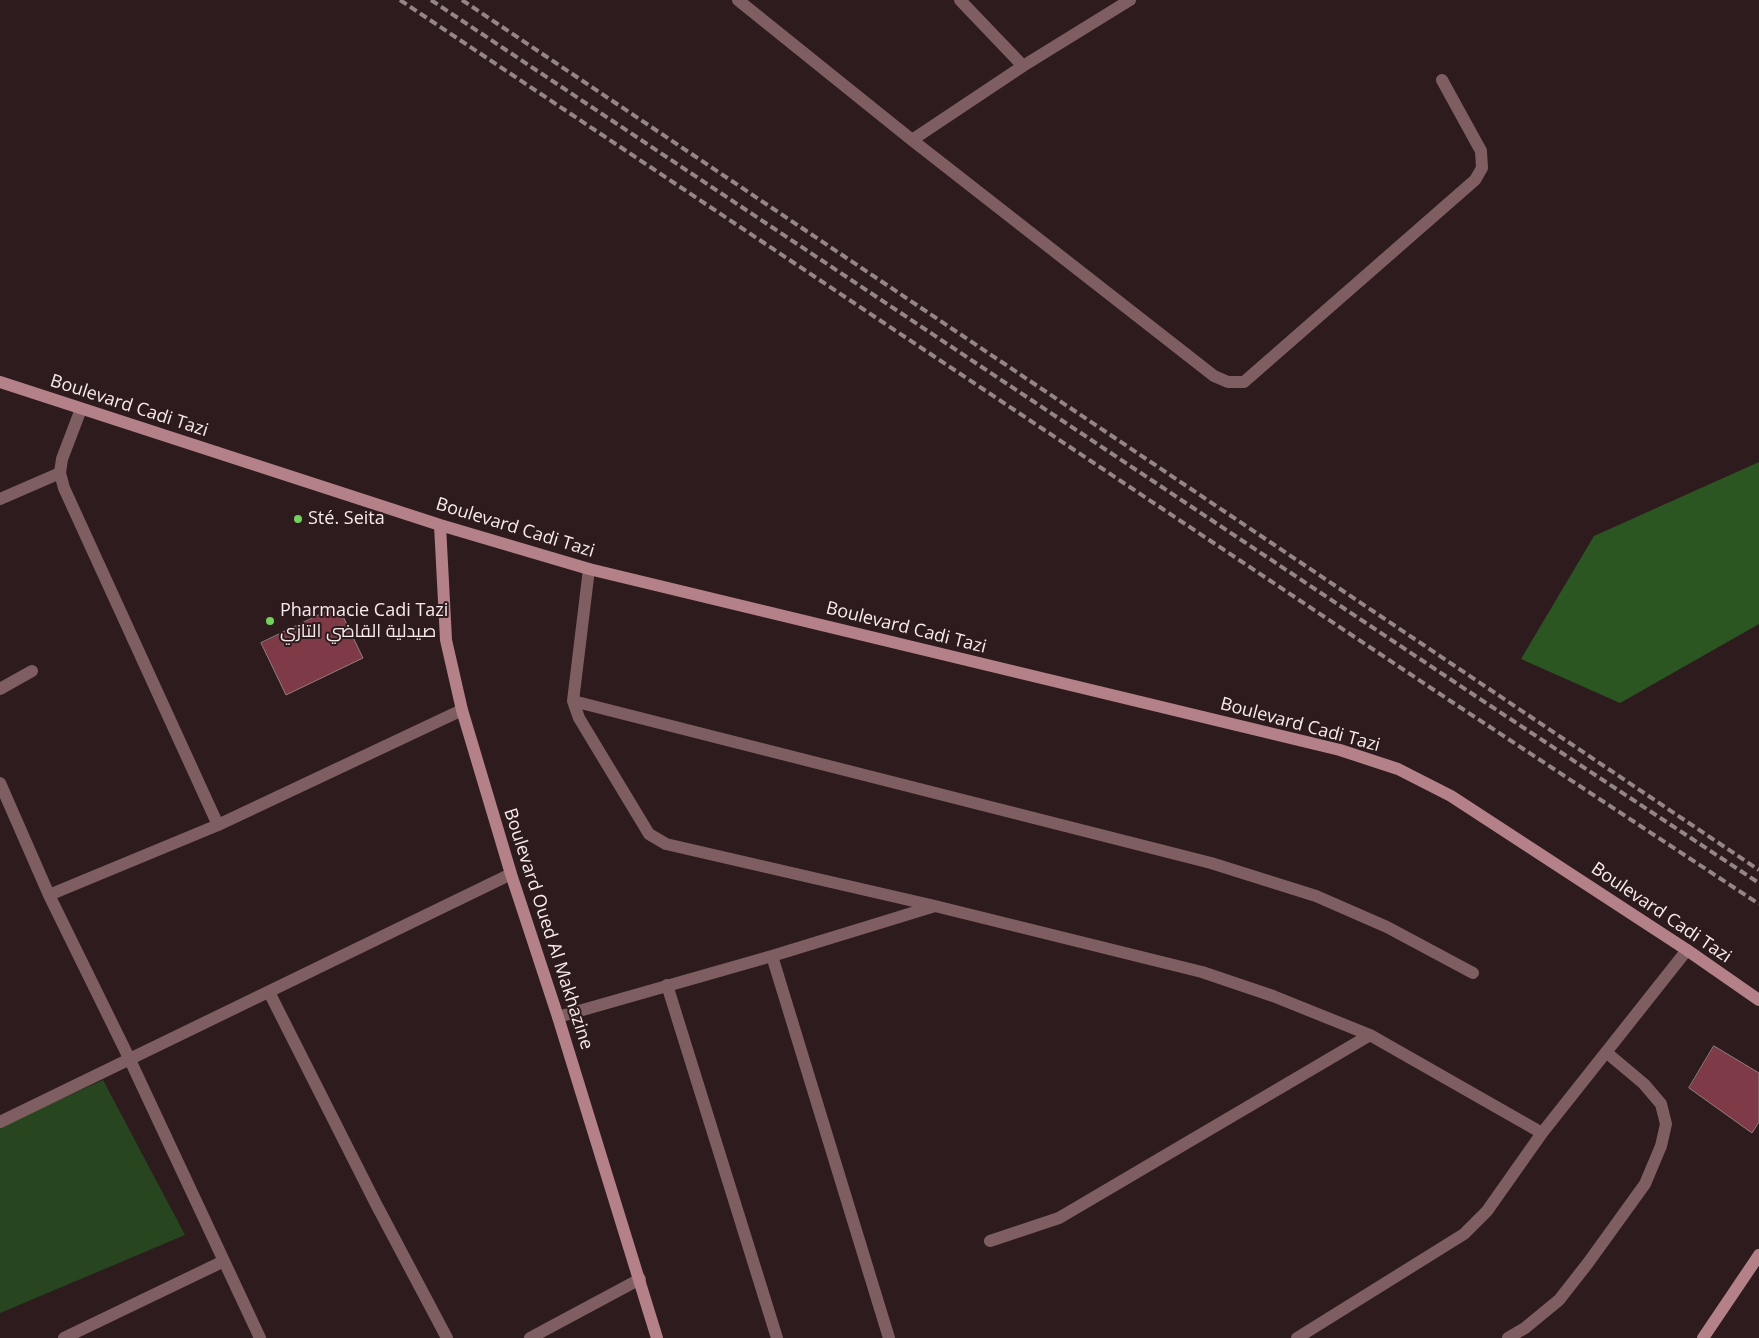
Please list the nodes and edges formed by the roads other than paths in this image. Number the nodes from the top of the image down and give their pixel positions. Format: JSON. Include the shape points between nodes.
{"nodes":[{"id":1,"x":740,"y":0,"type":"edge"},
{"id":2,"x":960,"y":0,"type":"edge"},
{"id":3,"x":1130,"y":0,"type":"edge"},
{"id":4,"x":1023,"y":66,"type":"junction"},
{"id":5,"x":1442,"y":80,"type":"dead end"},
{"id":6,"x":912,"y":140,"type":"junction"},
{"id":7,"x":0,"y":382,"type":"edge"},
{"id":8,"x":81,"y":409,"type":"junction"},
{"id":9,"x":60,"y":473,"type":"junction"},
{"id":10,"x":0,"y":500,"type":"edge"},
{"id":11,"x":440,"y":524,"type":"junction"},
{"id":12,"x":589,"y":569,"type":"junction"},
{"id":13,"x":32,"y":671,"type":"dead end"},
{"id":14,"x":0,"y":689,"type":"edge"},
{"id":15,"x":573,"y":701,"type":"junction"},
{"id":16,"x":462,"y":710,"type":"junction"},
{"id":17,"x":0,"y":783,"type":"edge"},
{"id":18,"x":218,"y":825,"type":"junction"},
{"id":19,"x":511,"y":874,"type":"junction"},
{"id":20,"x":49,"y":895,"type":"junction"},
{"id":21,"x":935,"y":906,"type":"junction"},
{"id":22,"x":1687,"y":950,"type":"junction"},
{"id":23,"x":772,"y":956,"type":"junction"},
{"id":24,"x":1474,"y":973,"type":"dead end"},
{"id":25,"x":667,"y":985,"type":"junction"},
{"id":26,"x":269,"y":992,"type":"junction"},
{"id":27,"x":1759,"y":1000,"type":"edge"},
{"id":28,"x":558,"y":1017,"type":"junction"},
{"id":29,"x":1370,"y":1035,"type":"junction"},
{"id":30,"x":1606,"y":1052,"type":"junction"},
{"id":31,"x":130,"y":1060,"type":"junction"},
{"id":32,"x":0,"y":1122,"type":"edge"},
{"id":33,"x":1542,"y":1133,"type":"junction"},
{"id":34,"x":990,"y":1241,"type":"dead end"},
{"id":35,"x":1759,"y":1255,"type":"edge"},
{"id":36,"x":224,"y":1261,"type":"junction"},
{"id":37,"x":640,"y":1279,"type":"junction"},
{"id":38,"x":64,"y":1338,"type":"edge"},
{"id":39,"x":260,"y":1338,"type":"edge"},
{"id":40,"x":447,"y":1338,"type":"edge"},
{"id":41,"x":530,"y":1338,"type":"edge"},
{"id":42,"x":657,"y":1338,"type":"edge"},
{"id":43,"x":777,"y":1338,"type":"edge"},
{"id":44,"x":888,"y":1338,"type":"edge"},
{"id":45,"x":1297,"y":1338,"type":"edge"},
{"id":46,"x":1508,"y":1338,"type":"edge"},
{"id":47,"x":1703,"y":1338,"type":"edge"}],
"edges":[{"from":1,"to":6,"type":"street"},
{"from":2,"to":4,"type":"street"},
{"from":3,"to":4,"type":"street"},
{"from":4,"to":6,"type":"street"},
{"from":5,"to":6,"type":"street","via":[[1481,152],[1482,168],[1475,180],[1244,382],[1228,382],[1214,376]]},
{"from":7,"to":8,"type":"street","name":"Boulevard Cadi Tazi"},
{"from":8,"to":9,"type":"street","via":[[62,458]]},
{"from":8,"to":11,"type":"street","name":"Boulevard Cadi Tazi"},
{"from":9,"to":10,"type":"street"},
{"from":9,"to":18,"type":"street"},
{"from":11,"to":12,"type":"street","name":"Boulevard Cadi Tazi"},
{"from":11,"to":16,"type":"street","name":"Boulevard Oued Al Makhazine","via":[[446,640]]},
{"from":12,"to":15,"type":"street"},
{"from":12,"to":22,"type":"street","name":"Boulevard Cadi Tazi","via":[[1340,750],[1398,770],[1451,796]]},
{"from":13,"to":14,"type":"street"},
{"from":15,"to":21,"type":"street","via":[[589,735],[649,834],[657,840]]},
{"from":15,"to":24,"type":"street","via":[[1211,863],[1316,896],[1387,927]]},
{"from":16,"to":18,"type":"street"},
{"from":16,"to":19,"type":"street","name":"Boulevard Oued Al Makhazine"},
{"from":17,"to":20,"type":"street"},
{"from":18,"to":20,"type":"street"},
{"from":19,"to":26,"type":"street"},
{"from":19,"to":28,"type":"street","name":"Boulevard Oued Al Makhazine"},
{"from":20,"to":31,"type":"street"},
{"from":21,"to":23,"type":"street"},
{"from":21,"to":29,"type":"street","via":[[1202,972]]},
{"from":22,"to":27,"type":"street","name":"Boulevard Cadi Tazi"},
{"from":22,"to":30,"type":"street"},
{"from":23,"to":25,"type":"street"},
{"from":23,"to":44,"type":"street"},
{"from":25,"to":28,"type":"street"},
{"from":25,"to":43,"type":"street"},
{"from":26,"to":31,"type":"street"},
{"from":26,"to":40,"type":"street"},
{"from":28,"to":37,"type":"street","name":"Boulevard Oued Al Makhazine"},
{"from":29,"to":33,"type":"street"},
{"from":29,"to":34,"type":"street","via":[[1059,1218]]},
{"from":30,"to":33,"type":"street"},
{"from":30,"to":46,"type":"street","via":[[1644,1084],[1661,1104],[1666,1124],[1662,1146],[1646,1184],[1559,1300]]},
{"from":31,"to":32,"type":"street"},
{"from":31,"to":36,"type":"street"},
{"from":33,"to":45,"type":"street","via":[[1487,1212],[1464,1234]]},
{"from":35,"to":47,"type":"street"},
{"from":36,"to":38,"type":"street"},
{"from":36,"to":39,"type":"street"},
{"from":37,"to":41,"type":"street"},
{"from":37,"to":42,"type":"street","name":"Boulevard Oued Al Makhazine"}]}
